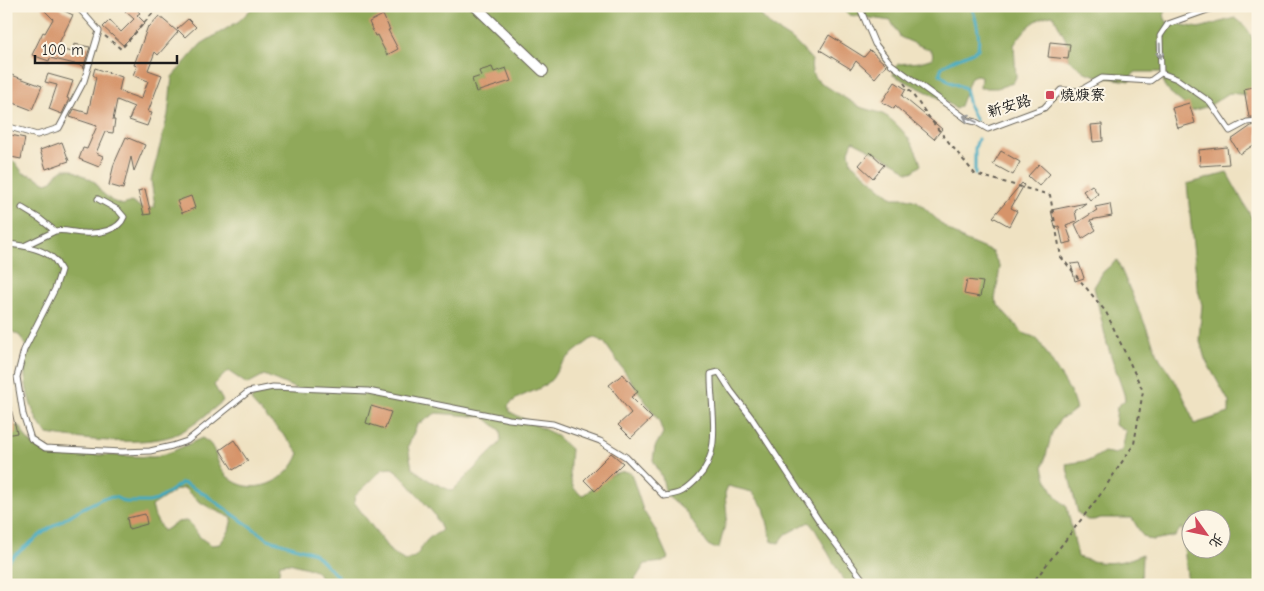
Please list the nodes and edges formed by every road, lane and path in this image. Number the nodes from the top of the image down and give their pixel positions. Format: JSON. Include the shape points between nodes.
{"nodes":[{"id":1,"x":77,"y":6,"type":"edge"},
{"id":2,"x":159,"y":6,"type":"edge"},
{"id":3,"x":474,"y":6,"type":"edge"},
{"id":4,"x":859,"y":6,"type":"edge"},
{"id":5,"x":1219,"y":6,"type":"edge"},
{"id":6,"x":99,"y":32,"type":"junction"},
{"id":7,"x":543,"y":71,"type":"dead end"},
{"id":8,"x":1161,"y":73,"type":"junction"},
{"id":9,"x":902,"y":80,"type":"dead end"},
{"id":10,"x":1258,"y":121,"type":"edge"},
{"id":11,"x":6,"y":126,"type":"edge"},
{"id":12,"x":98,"y":199,"type":"dead end"},
{"id":13,"x":22,"y":208,"type":"dead end"},
{"id":14,"x":55,"y":231,"type":"junction"},
{"id":15,"x":6,"y":244,"type":"edge"},
{"id":16,"x":24,"y":246,"type":"junction"},
{"id":17,"x":867,"y":585,"type":"edge"},
{"id":18,"x":1031,"y":585,"type":"edge"}],
"edges":[{"from":1,"to":6,"type":"lane"},
{"from":2,"to":6,"type":"path","via":[[121,49]]},
{"from":3,"to":7,"type":"street"},
{"from":8,"to":4,"type":"lane","name":"新安路","one_way":true,"via":[[1150,81],[1102,78],[1079,91],[1061,90],[1044,108],[988,129],[968,120],[891,64],[875,44]]},
{"from":5,"to":8,"type":"lane","one_way":true,"via":[[1168,24],[1160,36]]},
{"from":6,"to":11,"type":"lane","via":[[84,81],[59,128],[37,135]]},
{"from":8,"to":10,"type":"lane","via":[[1177,79],[1210,102],[1230,131],[1247,122]]},
{"from":9,"to":18,"type":"path","via":[[975,174],[1050,195],[1061,257],[1106,312],[1142,390],[1134,444],[1100,495]]},
{"from":12,"to":14,"type":"lane","via":[[122,213],[122,223],[100,232]]},
{"from":13,"to":14,"type":"lane"},
{"from":14,"to":16,"type":"lane"},
{"from":15,"to":16,"type":"lane"},
{"from":16,"to":17,"type":"lane","via":[[55,260],[61,270],[24,350],[17,377],[31,439],[45,448],[122,452],[172,446],[187,440],[248,392],[273,386],[368,391],[509,419],[552,424],[593,438],[626,457],[664,496],[680,494],[704,471],[714,446],[711,374],[719,372]]}]}
